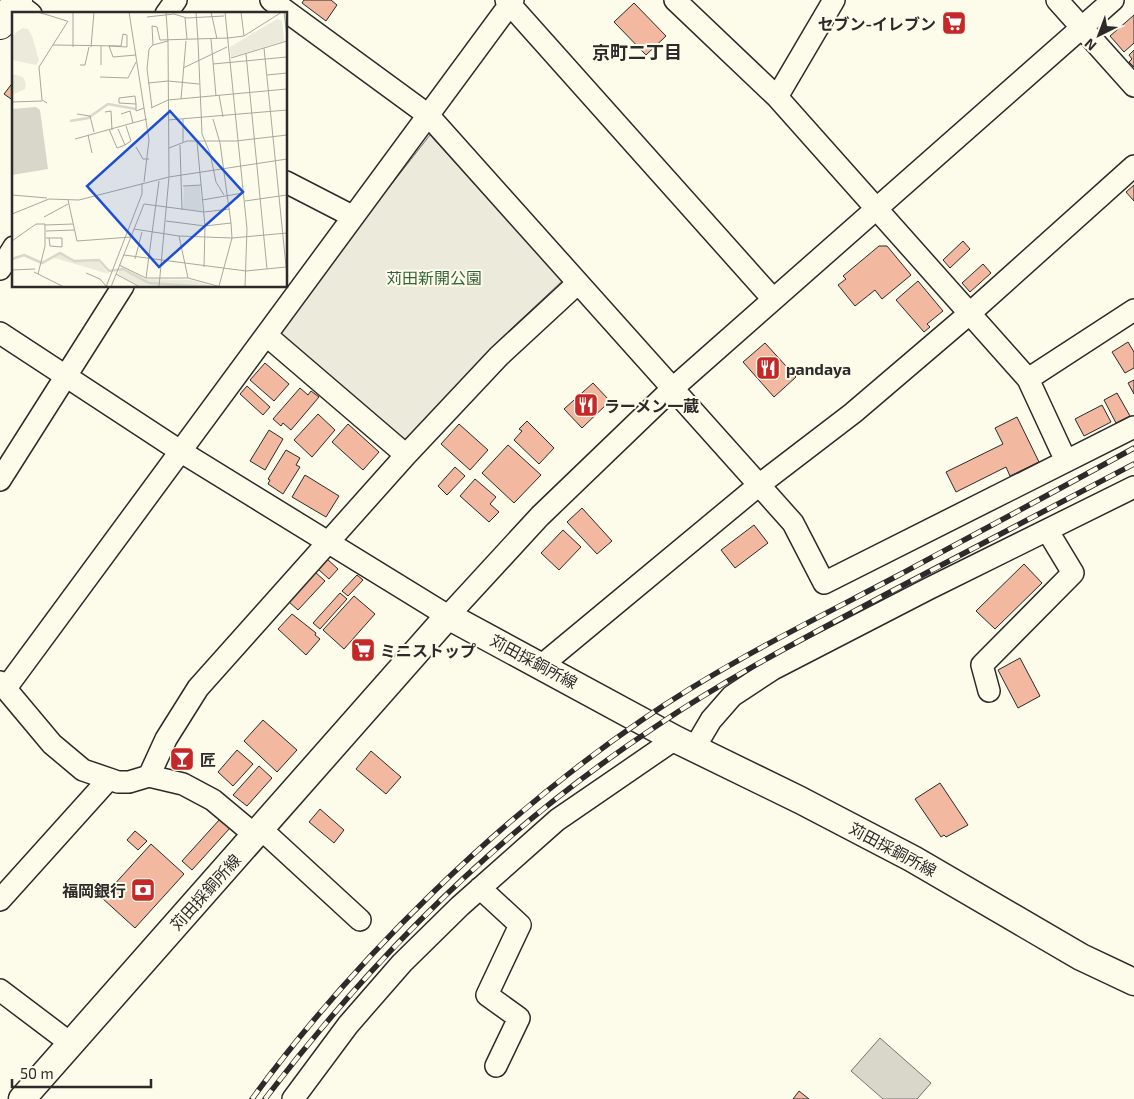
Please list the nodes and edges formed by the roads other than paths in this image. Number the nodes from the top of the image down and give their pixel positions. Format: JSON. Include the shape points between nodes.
{"nodes":[{"id":1,"x":176,"y":0,"type":"edge"},
{"id":2,"x":271,"y":0,"type":"edge"},
{"id":3,"x":675,"y":0,"type":"edge"},
{"id":4,"x":834,"y":0,"type":"edge"},
{"id":5,"x":1057,"y":0,"type":"edge"},
{"id":6,"x":1113,"y":0,"type":"edge"},
{"id":7,"x":510,"y":1,"type":"edge"},
{"id":8,"x":12,"y":12,"type":"edge"},
{"id":9,"x":167,"y":12,"type":"edge"},
{"id":10,"x":287,"y":12,"type":"edge"},
{"id":11,"x":288,"y":12,"type":"edge"},
{"id":12,"x":0,"y":25,"type":"edge"},
{"id":13,"x":1082,"y":29,"type":"junction"},
{"id":14,"x":1134,"y":86,"type":"edge"},
{"id":15,"x":777,"y":97,"type":"junction"},
{"id":16,"x":428,"y":115,"type":"junction"},
{"id":17,"x":1134,"y":166,"type":"edge"},
{"id":18,"x":288,"y":183,"type":"edge"},
{"id":19,"x":876,"y":208,"type":"junction"},
{"id":20,"x":352,"y":216,"type":"junction"},
{"id":21,"x":12,"y":250,"type":"edge"},
{"id":22,"x":0,"y":269,"type":"edge"},
{"id":23,"x":578,"y":283,"type":"junction"},
{"id":24,"x":122,"y":288,"type":"edge"},
{"id":25,"x":773,"y":299,"type":"junction"},
{"id":26,"x":1134,"y":310,"type":"edge"},
{"id":27,"x":969,"y":314,"type":"junction"},
{"id":28,"x":0,"y":333,"type":"edge"},
{"id":29,"x":266,"y":335,"type":"junction"},
{"id":30,"x":68,"y":375,"type":"junction"},
{"id":31,"x":1028,"y":380,"type":"junction"},
{"id":32,"x":672,"y":389,"type":"junction"},
{"id":33,"x":1134,"y":427,"type":"edge"},
{"id":34,"x":180,"y":451,"type":"junction"},
{"id":35,"x":406,"y":455,"type":"junction"},
{"id":36,"x":1066,"y":462,"type":"junction"},
{"id":37,"x":0,"y":480,"type":"edge"},
{"id":38,"x":759,"y":485,"type":"junction"},
{"id":39,"x":1134,"y":487,"type":"edge"},
{"id":40,"x":1047,"y":530,"type":"junction"},
{"id":41,"x":328,"y":542,"type":"junction"},
{"id":42,"x":448,"y":616,"type":"junction"},
{"id":43,"x":542,"y":665,"type":"junction"},
{"id":44,"x":3,"y":685,"type":"edge"},
{"id":45,"x":989,"y":691,"type":"dead end"},
{"id":46,"x":685,"y":743,"type":"junction"},
{"id":47,"x":149,"y":776,"type":"junction"},
{"id":48,"x":108,"y":780,"type":"junction"},
{"id":49,"x":258,"y":833,"type":"junction"},
{"id":50,"x":480,"y":888,"type":"junction"},
{"id":51,"x":0,"y":900,"type":"edge"},
{"id":52,"x":360,"y":920,"type":"dead end"},
{"id":53,"x":1134,"y":982,"type":"edge"},
{"id":54,"x":0,"y":990,"type":"edge"},
{"id":55,"x":70,"y":1043,"type":"junction"},
{"id":56,"x":496,"y":1066,"type":"dead end"},
{"id":57,"x":22,"y":1099,"type":"edge"},
{"id":58,"x":293,"y":1099,"type":"edge"}],
"edges":[{"from":1,"to":9,"type":"street"},
{"from":2,"to":10,"type":"street"},
{"from":3,"to":15,"type":"street"},
{"from":4,"to":15,"type":"street"},
{"from":5,"to":13,"type":"street"},
{"from":6,"to":13,"type":"street"},
{"from":7,"to":16,"type":"street"},
{"from":7,"to":25,"type":"street"},
{"from":8,"to":12,"type":"highway"},
{"from":11,"to":16,"type":"street"},
{"from":13,"to":14,"type":"street"},
{"from":13,"to":19,"type":"street"},
{"from":15,"to":19,"type":"street"},
{"from":16,"to":20,"type":"street"},
{"from":16,"to":23,"type":"street"},
{"from":17,"to":27,"type":"street"},
{"from":18,"to":20,"type":"street"},
{"from":19,"to":25,"type":"street"},
{"from":19,"to":27,"type":"street"},
{"from":20,"to":29,"type":"street"},
{"from":21,"to":22,"type":"street"},
{"from":23,"to":32,"type":"street"},
{"from":23,"to":35,"type":"street","via":[[499,356]]},
{"from":24,"to":30,"type":"street"},
{"from":25,"to":32,"type":"street"},
{"from":26,"to":31,"type":"street"},
{"from":27,"to":31,"type":"street"},
{"from":27,"to":38,"type":"street","via":[[853,412]]},
{"from":28,"to":30,"type":"street"},
{"from":29,"to":34,"type":"street"},
{"from":29,"to":35,"type":"street"},
{"from":30,"to":34,"type":"street"},
{"from":30,"to":37,"type":"street"},
{"from":31,"to":36,"type":"street"},
{"from":32,"to":38,"type":"street"},
{"from":32,"to":42,"type":"street","via":[[540,516]]},
{"from":33,"to":36,"type":"street"},
{"from":34,"to":41,"type":"street"},
{"from":34,"to":44,"type":"street"},
{"from":35,"to":41,"type":"street"},
{"from":36,"to":38,"type":"street","via":[[824,583],[793,524]]},
{"from":38,"to":43,"type":"street"},
{"from":39,"to":40,"type":"street"},
{"from":40,"to":45,"type":"street","via":[[1073,573],[982,665]]},
{"from":40,"to":46,"type":"street","via":[[773,669],[732,696]]},
{"from":41,"to":42,"type":"street"},
{"from":41,"to":47,"type":"street","via":[[198,688],[169,733]]},
{"from":42,"to":43,"type":"main road","name":"苅田採銅所線"},
{"from":42,"to":49,"type":"main road","name":"苅田採銅所線"},
{"from":43,"to":46,"type":"main road","name":"苅田採銅所線"},
{"from":44,"to":48,"type":"street","via":[[61,754],[83,770]]},
{"from":46,"to":50,"type":"street","via":[[557,820]]},
{"from":46,"to":53,"type":"main road","name":"苅田採銅所線","via":[[913,859],[1081,957]]},
{"from":47,"to":48,"type":"street","via":[[129,782]]},
{"from":47,"to":49,"type":"street","via":[[183,784],[214,800]]},
{"from":48,"to":51,"type":"street"},
{"from":49,"to":52,"type":"street"},
{"from":49,"to":55,"type":"main road","name":"苅田採銅所線"},
{"from":50,"to":56,"type":"street","via":[[520,925],[488,996],[519,1018]]},
{"from":50,"to":58,"type":"street","via":[[396,970],[348,1026]]},
{"from":54,"to":55,"type":"street"},
{"from":55,"to":57,"type":"main road","name":"苅田採銅所線"}]}
